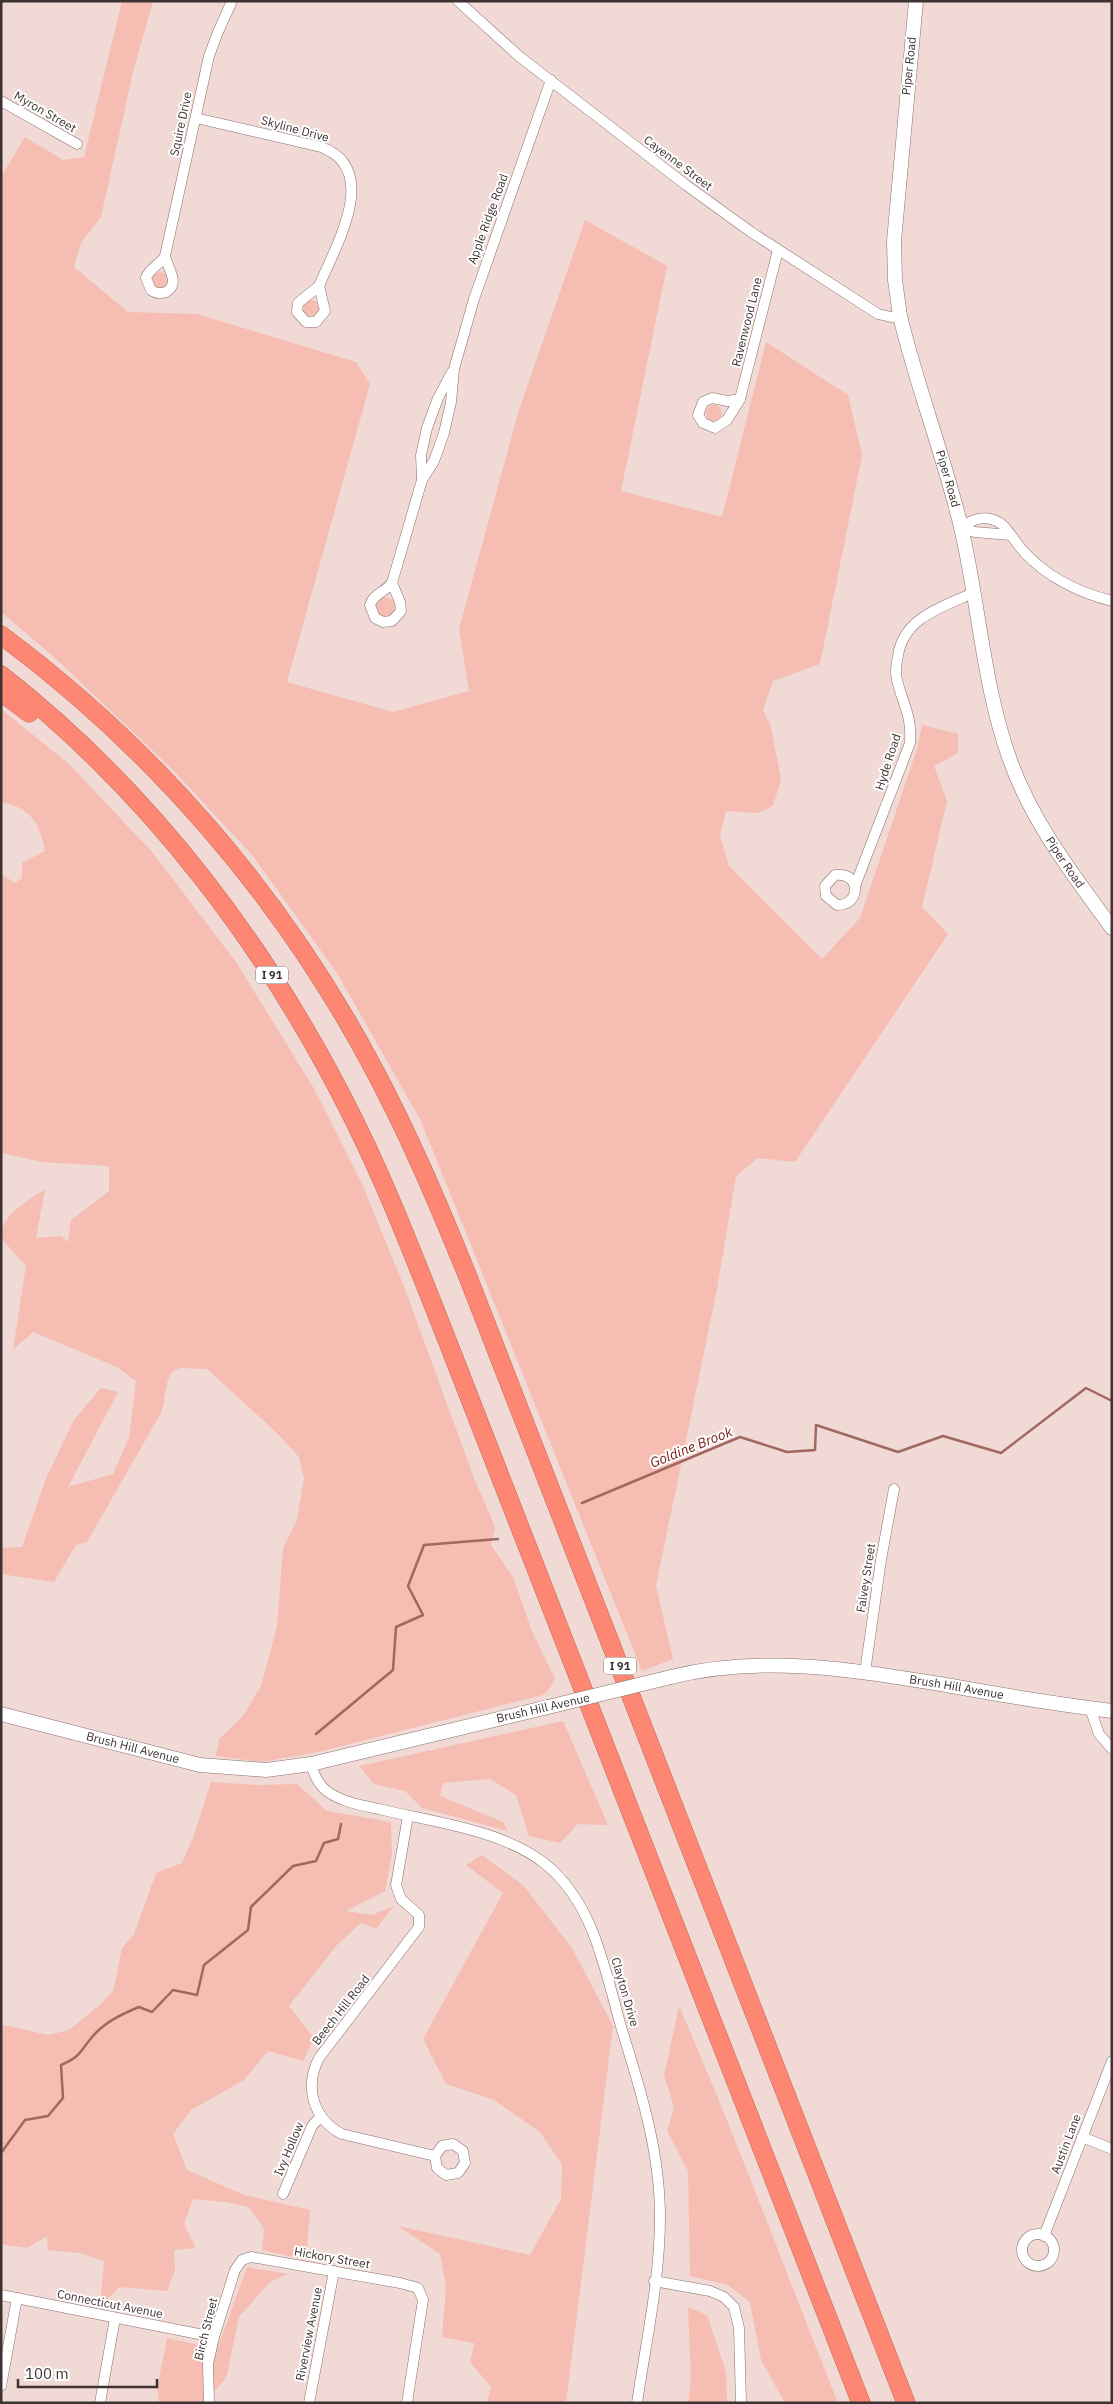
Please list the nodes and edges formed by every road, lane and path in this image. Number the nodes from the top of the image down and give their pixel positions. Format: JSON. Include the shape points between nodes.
{"nodes":[{"id":1,"x":232,"y":1,"type":"edge"},
{"id":2,"x":458,"y":1,"type":"edge"},
{"id":3,"x":916,"y":1,"type":"edge"},
{"id":4,"x":552,"y":80,"type":"junction"},
{"id":5,"x":1,"y":101,"type":"edge"},
{"id":6,"x":196,"y":118,"type":"junction"},
{"id":7,"x":77,"y":144,"type":"dead end"},
{"id":8,"x":778,"y":250,"type":"junction"},
{"id":9,"x":165,"y":256,"type":"dead end"},
{"id":10,"x":319,"y":286,"type":"dead end"},
{"id":11,"x":900,"y":316,"type":"junction"},
{"id":12,"x":454,"y":369,"type":"junction"},
{"id":13,"x":740,"y":399,"type":"dead end"},
{"id":14,"x":427,"y":428,"type":"junction"},
{"id":15,"x":444,"y":433,"type":"junction"},
{"id":16,"x":422,"y":480,"type":"junction"},
{"id":17,"x":960,"y":527,"type":"junction"},
{"id":18,"x":1010,"y":535,"type":"junction"},
{"id":19,"x":392,"y":582,"type":"dead end"},
{"id":20,"x":973,"y":593,"type":"junction"},
{"id":21,"x":1112,"y":601,"type":"edge"},
{"id":22,"x":1,"y":630,"type":"edge"},
{"id":23,"x":1,"y":635,"type":"edge"},
{"id":24,"x":49,"y":672,"type":"junction"},
{"id":25,"x":1,"y":675,"type":"edge"},
{"id":26,"x":1,"y":692,"type":"edge"},
{"id":27,"x":107,"y":770,"type":"junction"},
{"id":28,"x":855,"y":886,"type":"dead end"},
{"id":29,"x":1112,"y":928,"type":"edge"},
{"id":30,"x":894,"y":1489,"type":"dead end"},
{"id":31,"x":866,"y":1672,"type":"junction"},
{"id":32,"x":1090,"y":1708,"type":"junction"},
{"id":33,"x":1112,"y":1711,"type":"edge"},
{"id":34,"x":1,"y":1714,"type":"edge"},
{"id":35,"x":1112,"y":1749,"type":"edge"},
{"id":36,"x":311,"y":1764,"type":"junction"},
{"id":37,"x":408,"y":1816,"type":"junction"},
{"id":38,"x":1112,"y":2061,"type":"edge"},
{"id":39,"x":321,"y":2116,"type":"junction"},
{"id":40,"x":1082,"y":2137,"type":"junction"},
{"id":41,"x":1112,"y":2150,"type":"edge"},
{"id":42,"x":435,"y":2156,"type":"dead end"},
{"id":43,"x":283,"y":2194,"type":"dead end"},
{"id":44,"x":1044,"y":2236,"type":"dead end"},
{"id":45,"x":239,"y":2265,"type":"joint"},
{"id":46,"x":334,"y":2271,"type":"junction"},
{"id":47,"x":654,"y":2281,"type":"junction"},
{"id":48,"x":1,"y":2295,"type":"edge"},
{"id":49,"x":17,"y":2298,"type":"junction"},
{"id":50,"x":116,"y":2318,"type":"junction"},
{"id":51,"x":214,"y":2337,"type":"junction"},
{"id":52,"x":1,"y":2386,"type":"edge"},
{"id":53,"x":100,"y":2403,"type":"edge"},
{"id":54,"x":210,"y":2403,"type":"edge"},
{"id":55,"x":309,"y":2403,"type":"edge"},
{"id":56,"x":407,"y":2403,"type":"edge"},
{"id":57,"x":637,"y":2403,"type":"edge"},
{"id":58,"x":741,"y":2403,"type":"edge"},
{"id":59,"x":861,"y":2403,"type":"edge"},
{"id":60,"x":906,"y":2403,"type":"edge"}],
"edges":[{"from":1,"to":6,"type":"street","name":"Squire Drive","via":[[212,49]]},
{"from":2,"to":4,"type":"street","name":"Cayenne Street","via":[[520,57]]},
{"from":3,"to":11,"type":"street","name":"Piper Road","via":[[894,241]]},
{"from":4,"to":8,"type":"street","name":"Cayenne Street","via":[[686,185]]},
{"from":4,"to":12,"type":"street","name":"Apple Ridge Road","via":[[485,266]]},
{"from":5,"to":7,"type":"street","name":"Myron Street"},
{"from":6,"to":9,"type":"street","name":"Squire Drive"},
{"from":6,"to":10,"type":"street","name":"Skyline Drive","via":[[321,147],[336,154],[346,165],[351,180],[349,210]]},
{"from":8,"to":11,"type":"street","name":"Cayenne Street","via":[[878,314]]},
{"from":8,"to":13,"type":"street","name":"Ravenwood Lane"},
{"from":11,"to":17,"type":"street","name":"Piper Road"},
{"from":12,"to":14,"type":"street","name":"Apple Ridge Road"},
{"from":12,"to":15,"type":"street","name":"Apple Ridge Road"},
{"from":14,"to":15,"type":"street"},
{"from":14,"to":16,"type":"street","name":"Apple Ridge Road","via":[[421,455]]},
{"from":15,"to":16,"type":"street","name":"Apple Ridge Road","via":[[434,461]]},
{"from":16,"to":19,"type":"street","name":"Apple Ridge Road"},
{"from":17,"to":18,"type":"street","via":[[975,532]]},
{"from":17,"to":18,"type":"street","via":[[974,519],[987,518],[1003,524]]},
{"from":17,"to":20,"type":"street","name":"Piper Road"},
{"from":18,"to":21,"type":"street","via":[[1035,562],[1057,578]]},
{"from":20,"to":28,"type":"street","name":"Hyde Road","via":[[924,616],[909,629],[899,644],[896,678],[910,718],[910,743]]},
{"from":20,"to":29,"type":"street","name":"Piper Road","via":[[997,716],[1015,774],[1049,839]]},
{"from":22,"to":24,"type":"highway"},
{"from":23,"to":24,"type":"highway","number":"I 91"},
{"from":24,"to":60,"type":"highway","number":"I 91","via":[[149,763],[244,870],[319,974],[401,1121],[475,1293]]},
{"from":25,"to":27,"type":"highway","number":"I 91"},
{"from":26,"to":27,"type":"highway"},
{"from":27,"to":59,"type":"highway","number":"I 91","via":[[174,843],[246,935],[309,1035],[370,1153],[454,1358]]},
{"from":30,"to":31,"type":"street","name":"Falvey Street"},
{"from":31,"to":32,"type":"street","name":"Brush Hill Avenue"},
{"from":31,"to":36,"type":"street","name":"Brush Hill Avenue","bridge":true,"via":[[795,1665],[718,1667]]},
{"from":32,"to":33,"type":"street","name":"Brush Hill Avenue"},
{"from":32,"to":35,"type":"street","via":[[1099,1734]]},
{"from":34,"to":36,"type":"street","name":"Brush Hill Avenue","via":[[200,1765],[249,1770]]},
{"from":36,"to":37,"type":"street","name":"Clayton Drive","via":[[318,1783],[336,1796]]},
{"from":37,"to":39,"type":"street","name":"Beech Hill Road","via":[[396,1885],[401,1899],[419,1915],[420,1924],[317,2062],[312,2074],[311,2092]]},
{"from":37,"to":47,"type":"street","name":"Clayton Drive","via":[[480,1833],[519,1848],[544,1863],[581,1908],[604,1960],[655,2152],[660,2218]]},
{"from":38,"to":40,"type":"street","name":"Austin Lane"},
{"from":39,"to":42,"type":"street","name":"Beech Hill Road","via":[[346,2135]]},
{"from":39,"to":43,"type":"street","name":"Ivy Hollow","via":[[312,2126]]},
{"from":40,"to":41,"type":"street"},
{"from":40,"to":44,"type":"street","name":"Austin Lane"},
{"from":45,"to":46,"type":"street","name":"Hickory Street","via":[[251,2257]]},
{"from":45,"to":51,"type":"street","name":"Birch Street"},
{"from":46,"to":55,"type":"street","name":"Riverview Avenue"},
{"from":46,"to":56,"type":"street","name":"Hickory Street","via":[[418,2288],[424,2300]]},
{"from":47,"to":57,"type":"street","name":"Clayton Drive"},
{"from":47,"to":58,"type":"street","via":[[710,2291],[724,2297],[734,2307],[739,2328]]},
{"from":48,"to":49,"type":"street","name":"Connecticut Avenue"},
{"from":49,"to":50,"type":"street","name":"Connecticut Avenue"},
{"from":49,"to":52,"type":"street"},
{"from":50,"to":51,"type":"street","name":"Connecticut Avenue"},
{"from":50,"to":53,"type":"street"},
{"from":51,"to":54,"type":"street","name":"Birch Street","via":[[208,2364]]}]}
